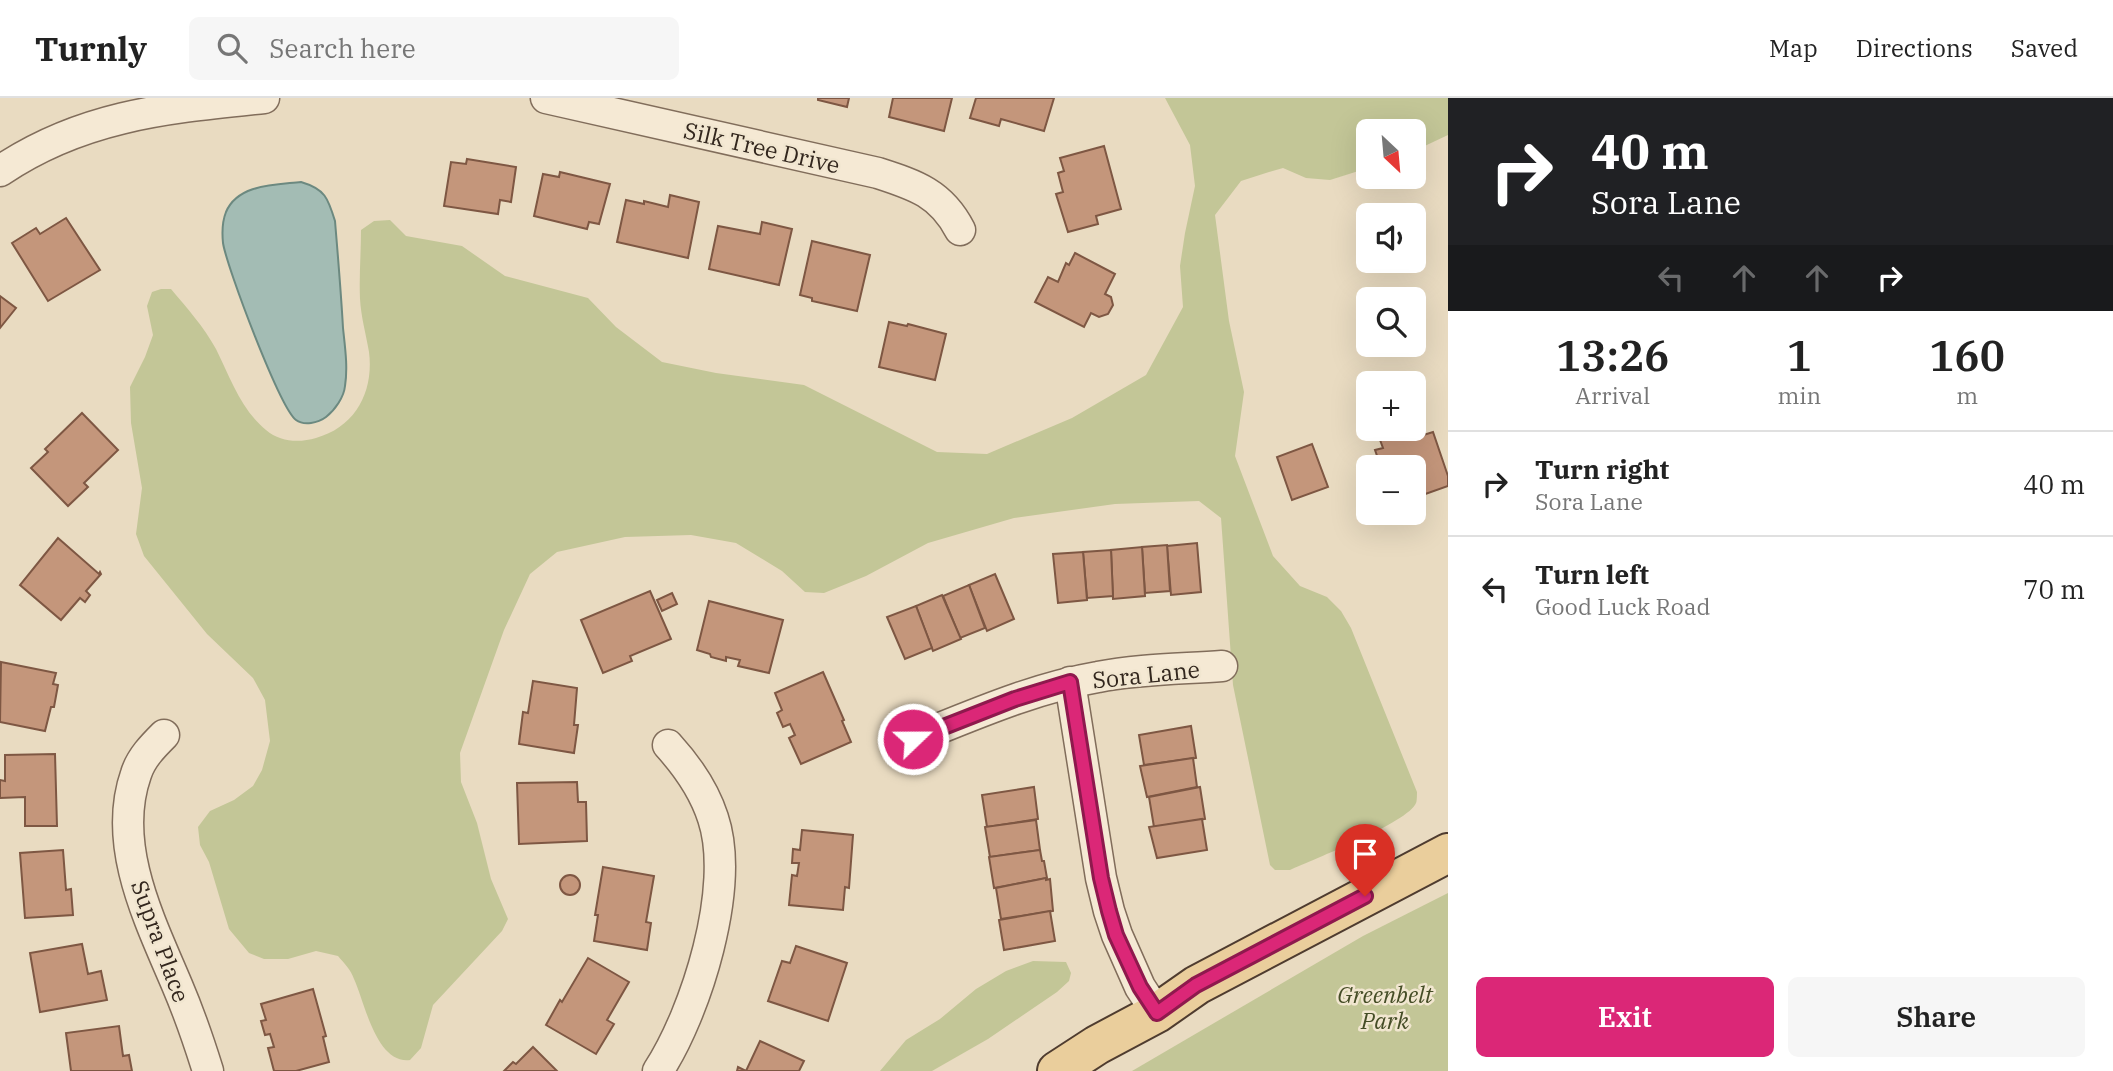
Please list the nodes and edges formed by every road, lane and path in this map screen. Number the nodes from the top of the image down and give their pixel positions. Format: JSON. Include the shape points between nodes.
{"nodes":[{"id":1,"x":264,"y":98,"type":"edge"},
{"id":2,"x":546,"y":98,"type":"edge"},
{"id":3,"x":0,"y":171,"type":"edge"},
{"id":4,"x":960,"y":230,"type":"dead end"},
{"id":5,"x":1222,"y":666,"type":"dead end"},
{"id":6,"x":1070,"y":682,"type":"junction"},
{"id":7,"x":164,"y":735,"type":"dead end"},
{"id":8,"x":913,"y":739,"type":"dead end"},
{"id":9,"x":668,"y":746,"type":"dead end"},
{"id":10,"x":1448,"y":853,"type":"edge"},
{"id":11,"x":1157,"y":1013,"type":"junction"},
{"id":12,"x":208,"y":1071,"type":"edge"},
{"id":13,"x":658,"y":1071,"type":"edge"},
{"id":14,"x":1057,"y":1071,"type":"edge"}],
"edges":[{"from":1,"to":3,"type":"street","via":[[107,121],[40,147]]},
{"from":2,"to":4,"type":"street","name":"Silk Tree Drive","via":[[878,173],[936,198]]},
{"from":5,"to":6,"type":"street","name":"Sora Lane"},
{"from":6,"to":8,"type":"street","name":"Sora Lane"},
{"from":6,"to":11,"type":"street","name":"Sora Lane","via":[[1109,911],[1140,987]]},
{"from":7,"to":12,"type":"street","name":"Supra Place","via":[[136,772],[130,795],[130,841],[156,939]]},
{"from":9,"to":13,"type":"street","via":[[702,790],[714,820],[720,856],[718,896],[698,985]]},
{"from":10,"to":11,"type":"main road","via":[[1196,985]]},
{"from":11,"to":14,"type":"main road"}]}
